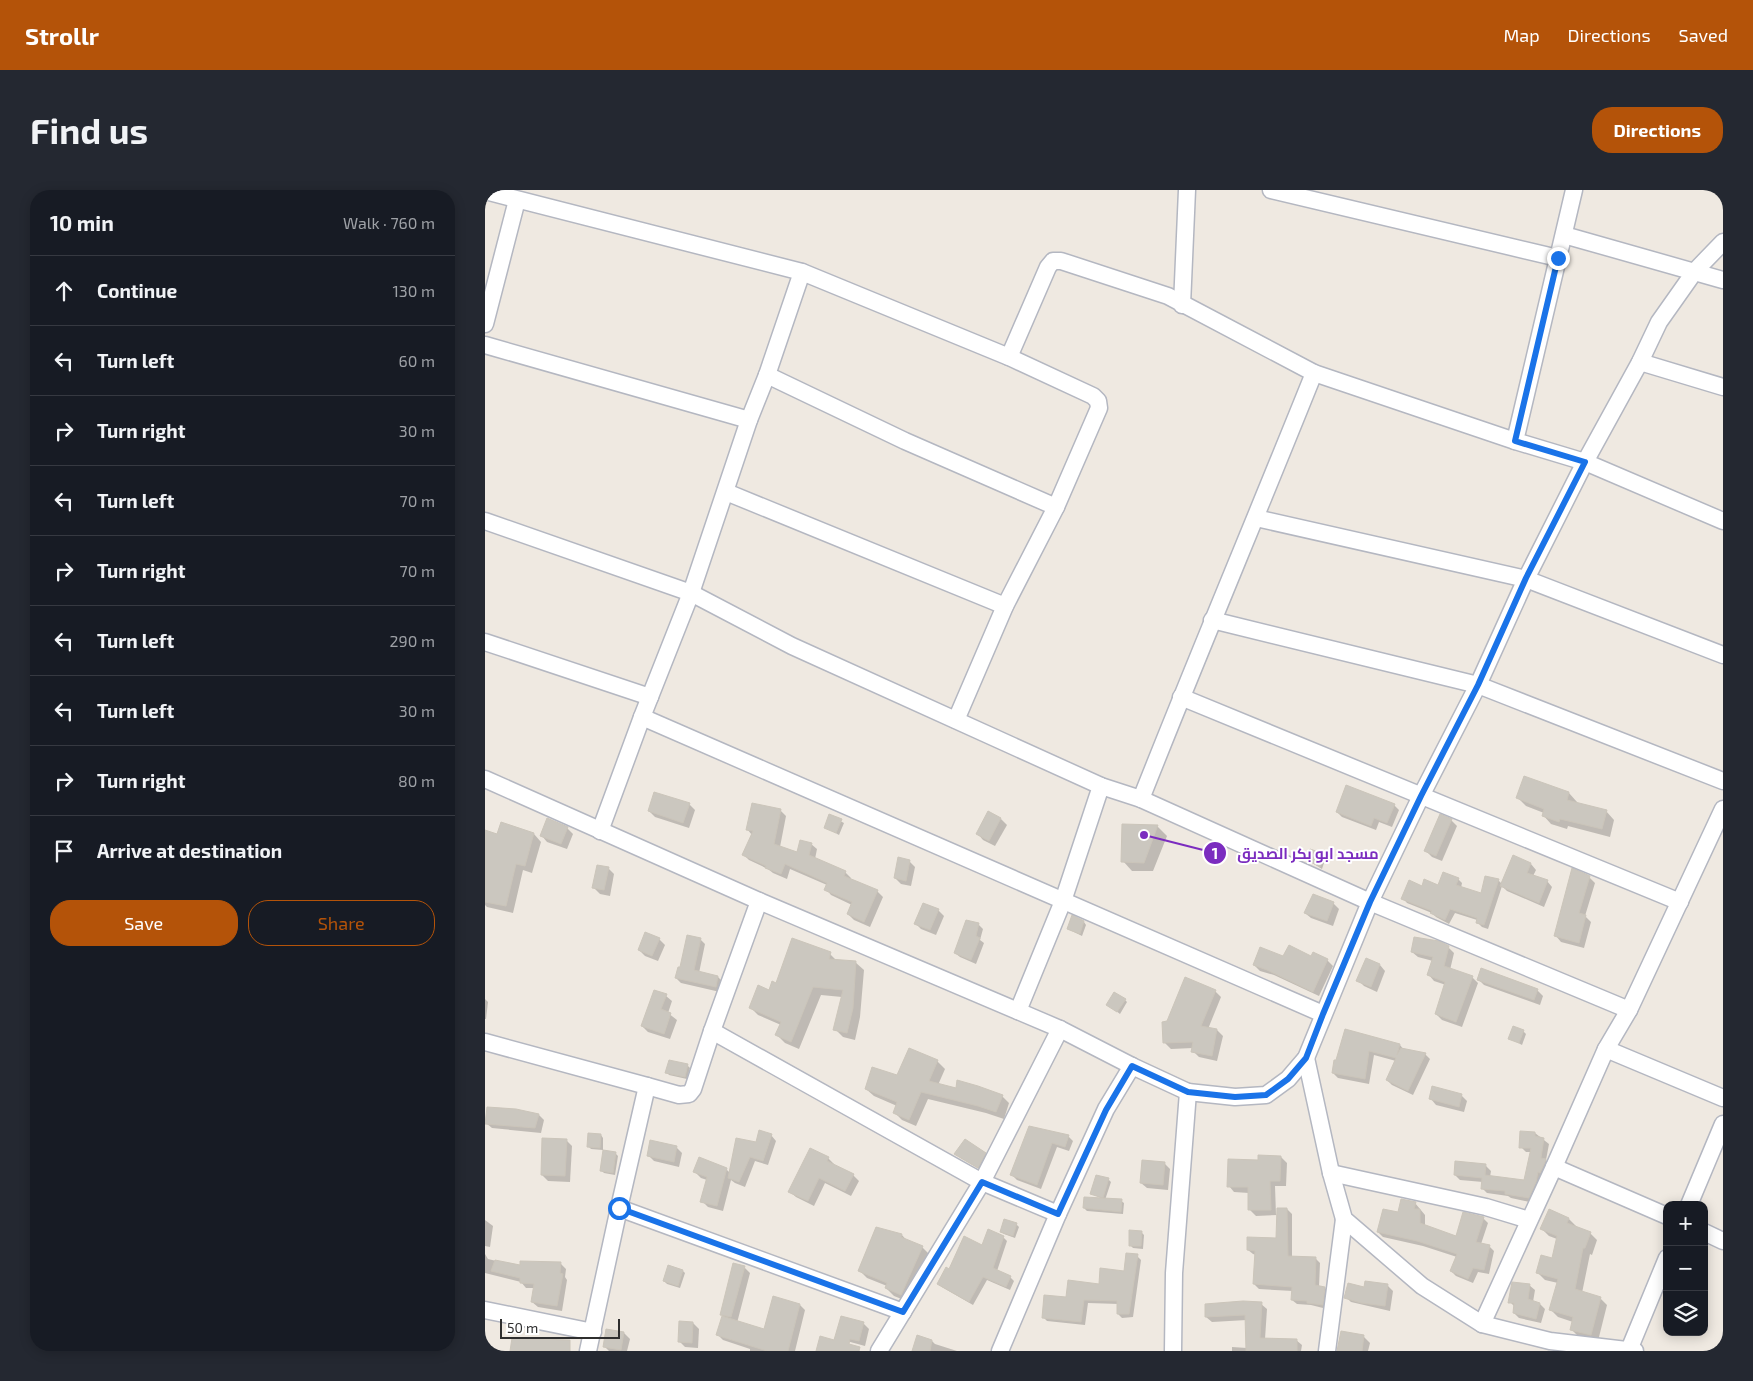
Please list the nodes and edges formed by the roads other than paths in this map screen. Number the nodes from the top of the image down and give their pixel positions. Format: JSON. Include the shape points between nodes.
{"nodes":[{"id":1,"x":1187,"y":190,"type":"edge"},
{"id":2,"x":1271,"y":190,"type":"edge"},
{"id":3,"x":1574,"y":190,"type":"edge"},
{"id":4,"x":485,"y":191,"type":"edge"},
{"id":5,"x":517,"y":200,"type":"junction"},
{"id":6,"x":1564,"y":234,"type":"junction"},
{"id":7,"x":1723,"y":242,"type":"edge"},
{"id":8,"x":1558,"y":258,"type":"junction"},
{"id":9,"x":1695,"y":271,"type":"junction"},
{"id":10,"x":802,"y":272,"type":"junction"},
{"id":11,"x":1723,"y":280,"type":"edge"},
{"id":12,"x":1183,"y":305,"type":"junction"},
{"id":13,"x":485,"y":324,"type":"edge"},
{"id":14,"x":485,"y":345,"type":"edge"},
{"id":15,"x":1009,"y":357,"type":"junction"},
{"id":16,"x":1640,"y":362,"type":"junction"},
{"id":17,"x":1314,"y":373,"type":"junction"},
{"id":18,"x":767,"y":375,"type":"junction"},
{"id":19,"x":1723,"y":387,"type":"edge"},
{"id":20,"x":749,"y":420,"type":"junction"},
{"id":21,"x":1515,"y":441,"type":"junction"},
{"id":22,"x":1585,"y":462,"type":"junction"},
{"id":23,"x":726,"y":492,"type":"junction"},
{"id":24,"x":1056,"y":507,"type":"junction"},
{"id":25,"x":1256,"y":518,"type":"junction"},
{"id":26,"x":485,"y":521,"type":"edge"},
{"id":27,"x":1723,"y":521,"type":"edge"},
{"id":28,"x":1526,"y":578,"type":"junction"},
{"id":29,"x":691,"y":593,"type":"junction"},
{"id":30,"x":1005,"y":606,"type":"junction"},
{"id":31,"x":1212,"y":620,"type":"junction"},
{"id":32,"x":485,"y":642,"type":"edge"},
{"id":33,"x":1723,"y":655,"type":"edge"},
{"id":34,"x":1478,"y":685,"type":"junction"},
{"id":35,"x":650,"y":697,"type":"junction"},
{"id":36,"x":1181,"y":698,"type":"junction"},
{"id":37,"x":642,"y":717,"type":"junction"},
{"id":38,"x":956,"y":720,"type":"junction"},
{"id":39,"x":485,"y":779,"type":"edge"},
{"id":40,"x":1723,"y":781,"type":"edge"},
{"id":41,"x":1101,"y":786,"type":"junction"},
{"id":42,"x":1421,"y":796,"type":"junction"},
{"id":43,"x":1141,"y":800,"type":"junction"},
{"id":44,"x":1723,"y":810,"type":"edge"},
{"id":45,"x":600,"y":831,"type":"junction"},
{"id":46,"x":759,"y":901,"type":"junction"},
{"id":47,"x":1063,"y":901,"type":"junction"},
{"id":48,"x":1370,"y":902,"type":"junction"},
{"id":49,"x":1680,"y":902,"type":"junction"},
{"id":50,"x":1629,"y":1010,"type":"junction"},
{"id":51,"x":1019,"y":1011,"type":"junction"},
{"id":52,"x":1323,"y":1014,"type":"junction"},
{"id":53,"x":1060,"y":1029,"type":"junction"},
{"id":54,"x":712,"y":1031,"type":"junction"},
{"id":55,"x":485,"y":1042,"type":"edge"},
{"id":56,"x":1605,"y":1049,"type":"junction"},
{"id":57,"x":1306,"y":1058,"type":"junction"},
{"id":58,"x":1132,"y":1066,"type":"junction"},
{"id":59,"x":647,"y":1086,"type":"junction"},
{"id":60,"x":1188,"y":1092,"type":"junction"},
{"id":61,"x":1723,"y":1098,"type":"edge"},
{"id":62,"x":1723,"y":1124,"type":"edge"},
{"id":63,"x":1554,"y":1167,"type":"junction"},
{"id":64,"x":1331,"y":1173,"type":"junction"},
{"id":65,"x":982,"y":1182,"type":"junction"},
{"id":66,"x":1691,"y":1201,"type":"edge"},
{"id":67,"x":619,"y":1208,"type":"junction"},
{"id":68,"x":1058,"y":1214,"type":"junction"},
{"id":69,"x":1663,"y":1214,"type":"edge"},
{"id":70,"x":1344,"y":1219,"type":"junction"},
{"id":71,"x":1529,"y":1220,"type":"junction"},
{"id":72,"x":1708,"y":1234,"type":"edge"},
{"id":73,"x":1723,"y":1241,"type":"edge"},
{"id":74,"x":1663,"y":1269,"type":"edge"},
{"id":75,"x":485,"y":1310,"type":"edge"},
{"id":76,"x":903,"y":1312,"type":"junction"},
{"id":77,"x":1483,"y":1324,"type":"junction"},
{"id":78,"x":593,"y":1332,"type":"junction"},
{"id":79,"x":1632,"y":1350,"type":"edge"},
{"id":80,"x":588,"y":1351,"type":"edge"},
{"id":81,"x":879,"y":1351,"type":"edge"},
{"id":82,"x":1000,"y":1351,"type":"edge"},
{"id":83,"x":1173,"y":1351,"type":"edge"},
{"id":84,"x":1327,"y":1351,"type":"edge"}],
"edges":[{"from":1,"to":12,"type":"street"},
{"from":2,"to":8,"type":"street"},
{"from":3,"to":6,"type":"street"},
{"from":4,"to":5,"type":"street"},
{"from":5,"to":10,"type":"street"},
{"from":5,"to":13,"type":"street"},
{"from":6,"to":8,"type":"street"},
{"from":6,"to":9,"type":"street"},
{"from":7,"to":9,"type":"street"},
{"from":8,"to":21,"type":"street"},
{"from":9,"to":11,"type":"street"},
{"from":9,"to":16,"type":"street","via":[[1659,322]]},
{"from":10,"to":15,"type":"street"},
{"from":10,"to":18,"type":"street"},
{"from":12,"to":15,"type":"street","via":[[1167,296],[1053,261]]},
{"from":12,"to":17,"type":"street"},
{"from":14,"to":20,"type":"street"},
{"from":15,"to":24,"type":"street","via":[[1098,401],[1099,408]]},
{"from":16,"to":19,"type":"street"},
{"from":16,"to":22,"type":"street"},
{"from":17,"to":21,"type":"street"},
{"from":17,"to":25,"type":"street"},
{"from":18,"to":20,"type":"street"},
{"from":18,"to":24,"type":"street","via":[[905,441]]},
{"from":20,"to":23,"type":"street"},
{"from":21,"to":22,"type":"street"},
{"from":22,"to":27,"type":"street"},
{"from":22,"to":28,"type":"street"},
{"from":23,"to":29,"type":"street"},
{"from":23,"to":30,"type":"street"},
{"from":24,"to":30,"type":"street"},
{"from":25,"to":28,"type":"street"},
{"from":25,"to":31,"type":"street"},
{"from":26,"to":29,"type":"street"},
{"from":28,"to":33,"type":"street"},
{"from":28,"to":34,"type":"street"},
{"from":29,"to":35,"type":"street"},
{"from":29,"to":38,"type":"street","via":[[792,646]]},
{"from":30,"to":38,"type":"street"},
{"from":31,"to":34,"type":"street"},
{"from":31,"to":36,"type":"street"},
{"from":32,"to":35,"type":"street"},
{"from":34,"to":40,"type":"street"},
{"from":34,"to":42,"type":"street"},
{"from":35,"to":37,"type":"street"},
{"from":36,"to":42,"type":"street"},
{"from":36,"to":43,"type":"street"},
{"from":37,"to":45,"type":"street"},
{"from":37,"to":47,"type":"street"},
{"from":38,"to":41,"type":"street"},
{"from":39,"to":45,"type":"street"},
{"from":41,"to":43,"type":"street"},
{"from":41,"to":47,"type":"street"},
{"from":42,"to":48,"type":"street"},
{"from":42,"to":49,"type":"street"},
{"from":43,"to":48,"type":"street"},
{"from":44,"to":49,"type":"street"},
{"from":45,"to":46,"type":"street"},
{"from":46,"to":51,"type":"street"},
{"from":46,"to":54,"type":"street"},
{"from":47,"to":51,"type":"street"},
{"from":47,"to":52,"type":"street"},
{"from":48,"to":50,"type":"street"},
{"from":48,"to":52,"type":"street"},
{"from":49,"to":50,"type":"street"},
{"from":50,"to":56,"type":"street"},
{"from":51,"to":53,"type":"street"},
{"from":52,"to":57,"type":"street"},
{"from":53,"to":58,"type":"street"},
{"from":53,"to":65,"type":"street"},
{"from":54,"to":59,"type":"street","via":[[689,1094],[679,1095]]},
{"from":54,"to":65,"type":"street"},
{"from":55,"to":59,"type":"street"},
{"from":56,"to":61,"type":"street"},
{"from":56,"to":63,"type":"street"},
{"from":57,"to":60,"type":"street","via":[[1288,1079],[1266,1095],[1235,1097]]},
{"from":57,"to":64,"type":"street"},
{"from":58,"to":60,"type":"street"},
{"from":58,"to":68,"type":"street","via":[[1106,1110]]},
{"from":59,"to":67,"type":"street"},
{"from":60,"to":83,"type":"street","via":[[1174,1272]]},
{"from":62,"to":66,"type":"street"},
{"from":63,"to":69,"type":"street"},
{"from":63,"to":71,"type":"street"},
{"from":64,"to":70,"type":"street"},
{"from":64,"to":71,"type":"street","via":[[1486,1207]]},
{"from":65,"to":68,"type":"street"},
{"from":65,"to":76,"type":"street"},
{"from":67,"to":76,"type":"street"},
{"from":67,"to":78,"type":"street"},
{"from":68,"to":82,"type":"street"},
{"from":70,"to":77,"type":"street","via":[[1422,1286]]},
{"from":70,"to":84,"type":"street"},
{"from":71,"to":77,"type":"street"},
{"from":72,"to":73,"type":"street"},
{"from":74,"to":79,"type":"street"},
{"from":75,"to":78,"type":"street"},
{"from":76,"to":81,"type":"street"},
{"from":77,"to":79,"type":"street","via":[[1550,1341]]},
{"from":78,"to":80,"type":"street"}]}
